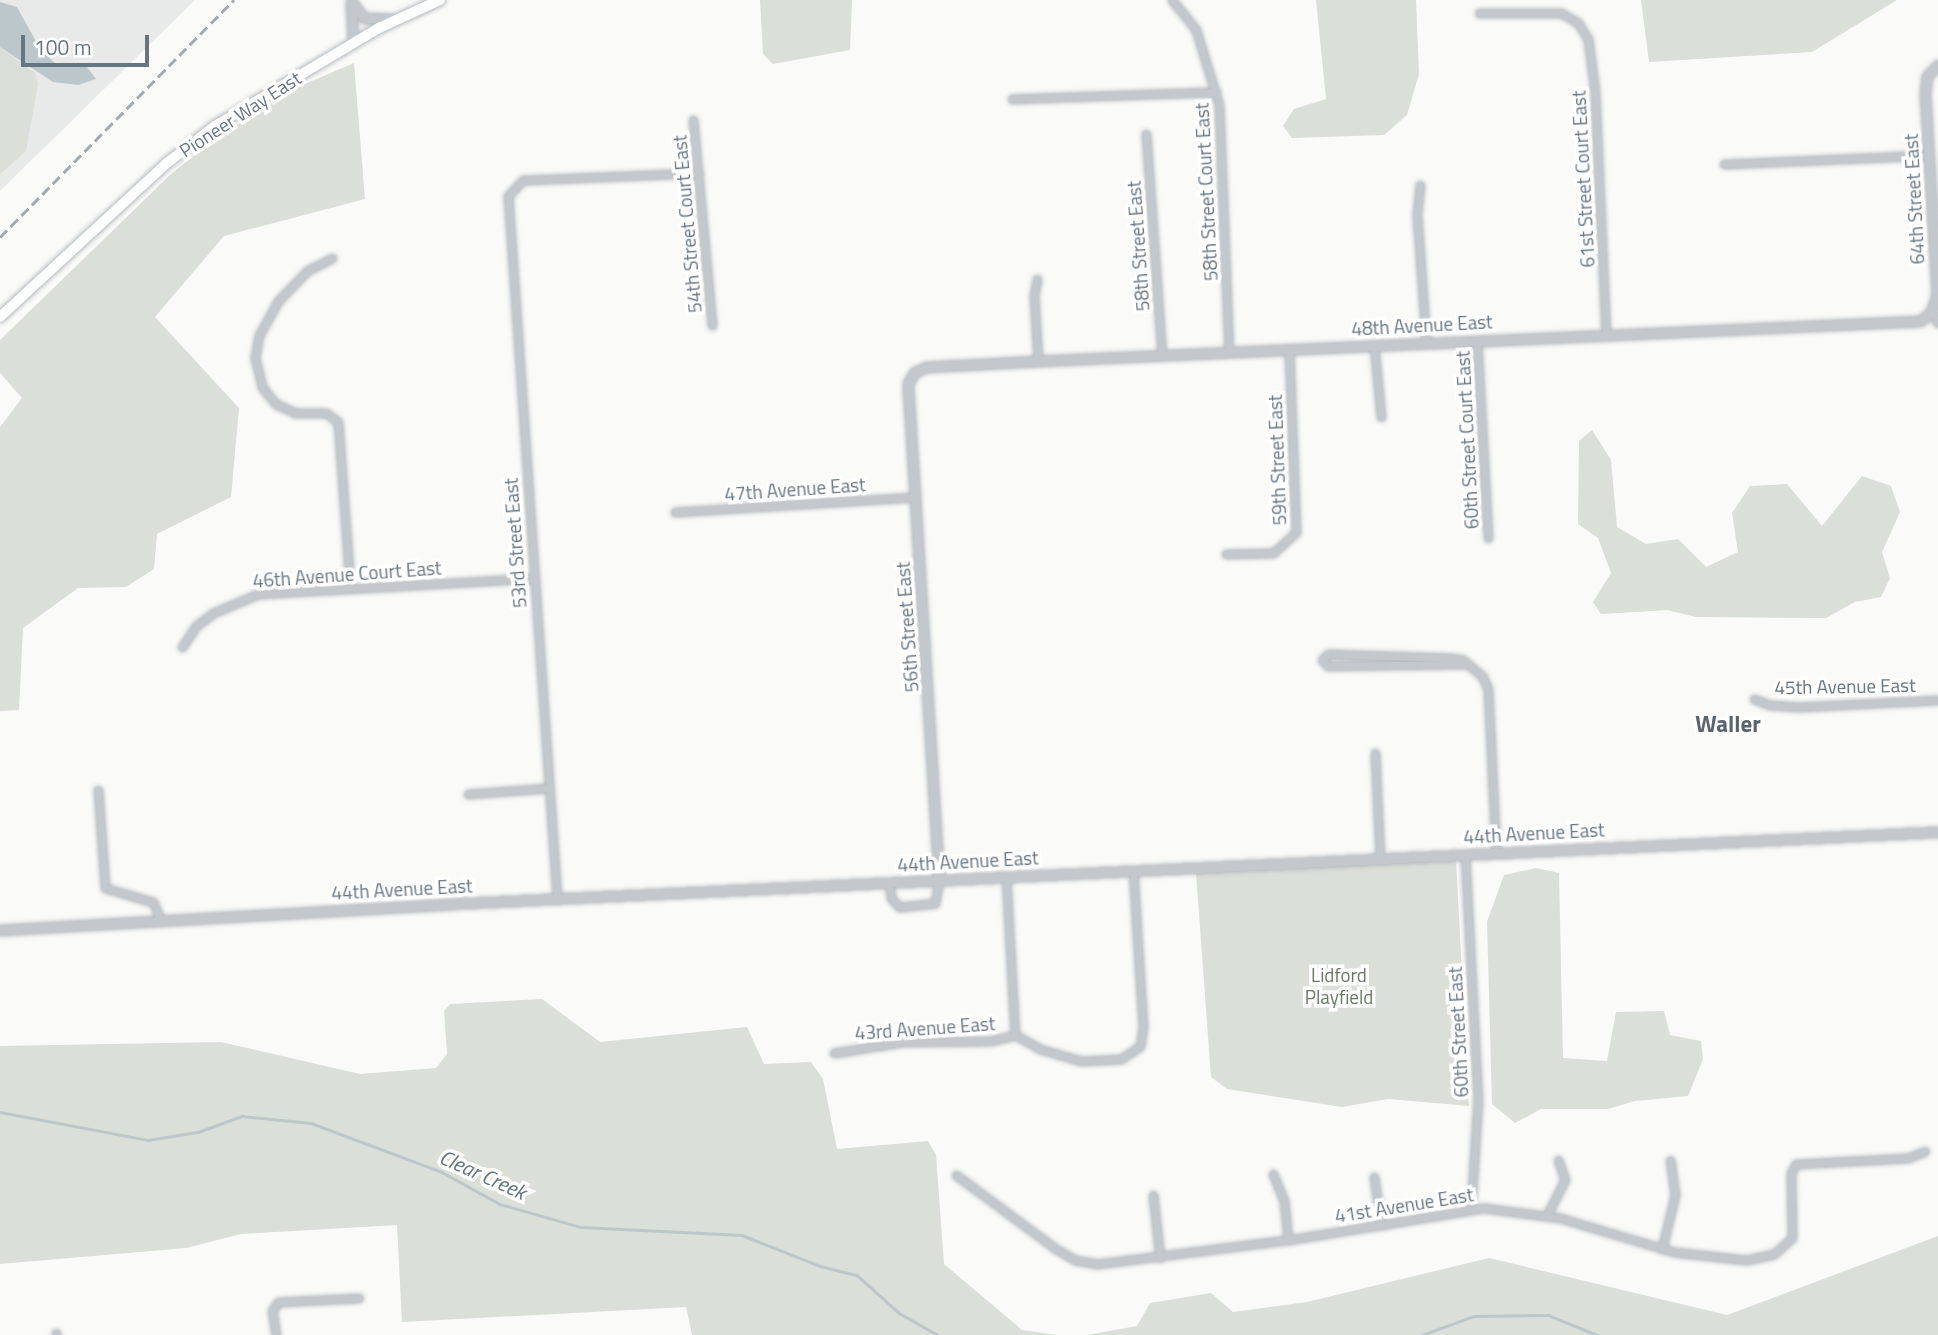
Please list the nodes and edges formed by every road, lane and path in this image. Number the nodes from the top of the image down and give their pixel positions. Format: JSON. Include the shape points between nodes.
{"nodes":[{"id":1,"x":351,"y":0,"type":"edge"},
{"id":2,"x":440,"y":0,"type":"edge"},
{"id":3,"x":1172,"y":0,"type":"edge"},
{"id":4,"x":1479,"y":13,"type":"dead end"},
{"id":5,"x":397,"y":19,"type":"junction"},
{"id":6,"x":353,"y":42,"type":"junction"},
{"id":7,"x":1934,"y":67,"type":"edge"},
{"id":8,"x":1216,"y":92,"type":"junction"},
{"id":9,"x":1012,"y":99,"type":"dead end"},
{"id":10,"x":693,"y":120,"type":"dead end"},
{"id":11,"x":1146,"y":134,"type":"dead end"},
{"id":12,"x":1929,"y":155,"type":"junction"},
{"id":13,"x":1724,"y":164,"type":"dead end"},
{"id":14,"x":699,"y":173,"type":"junction"},
{"id":15,"x":1420,"y":185,"type":"dead end"},
{"id":16,"x":332,"y":258,"type":"dead end"},
{"id":17,"x":1037,"y":279,"type":"dead end"},
{"id":18,"x":1931,"y":312,"type":"junction"},
{"id":19,"x":0,"y":317,"type":"edge"},
{"id":20,"x":1938,"y":323,"type":"edge"},
{"id":21,"x":712,"y":325,"type":"dead end"},
{"id":22,"x":1606,"y":333,"type":"junction"},
{"id":23,"x":1477,"y":340,"type":"junction"},
{"id":24,"x":1426,"y":342,"type":"junction"},
{"id":25,"x":1374,"y":345,"type":"junction"},
{"id":26,"x":1289,"y":349,"type":"junction"},
{"id":27,"x":1229,"y":352,"type":"junction"},
{"id":28,"x":1163,"y":355,"type":"junction"},
{"id":29,"x":1038,"y":361,"type":"junction"},
{"id":30,"x":913,"y":374,"type":"joint"},
{"id":31,"x":1381,"y":417,"type":"dead end"},
{"id":32,"x":916,"y":497,"type":"junction"},
{"id":33,"x":675,"y":512,"type":"dead end"},
{"id":34,"x":1488,"y":538,"type":"dead end"},
{"id":35,"x":1226,"y":554,"type":"dead end"},
{"id":36,"x":534,"y":578,"type":"junction"},
{"id":37,"x":350,"y":587,"type":"junction"},
{"id":38,"x":182,"y":647,"type":"dead end"},
{"id":39,"x":1465,"y":664,"type":"junction"},
{"id":40,"x":1754,"y":699,"type":"dead end"},
{"id":41,"x":1938,"y":699,"type":"edge"},
{"id":42,"x":1375,"y":753,"type":"dead end"},
{"id":43,"x":549,"y":788,"type":"junction"},
{"id":44,"x":98,"y":790,"type":"dead end"},
{"id":45,"x":468,"y":794,"type":"dead end"},
{"id":46,"x":1938,"y":832,"type":"edge"},
{"id":47,"x":1496,"y":852,"type":"junction"},
{"id":48,"x":1465,"y":854,"type":"junction"},
{"id":49,"x":1380,"y":858,"type":"junction"},
{"id":50,"x":1133,"y":870,"type":"junction"},
{"id":51,"x":1006,"y":876,"type":"junction"},
{"id":52,"x":939,"y":880,"type":"junction"},
{"id":53,"x":889,"y":882,"type":"junction"},
{"id":54,"x":557,"y":898,"type":"junction"},
{"id":55,"x":162,"y":921,"type":"junction"},
{"id":56,"x":0,"y":930,"type":"edge"},
{"id":57,"x":1014,"y":1035,"type":"junction"},
{"id":58,"x":834,"y":1053,"type":"dead end"},
{"id":59,"x":1926,"y":1151,"type":"dead end"},
{"id":60,"x":1558,"y":1160,"type":"dead end"},
{"id":61,"x":1670,"y":1160,"type":"dead end"},
{"id":62,"x":1273,"y":1174,"type":"dead end"},
{"id":63,"x":956,"y":1175,"type":"dead end"},
{"id":64,"x":1374,"y":1177,"type":"dead end"},
{"id":65,"x":1153,"y":1195,"type":"dead end"},
{"id":66,"x":1471,"y":1208,"type":"junction"},
{"id":67,"x":1547,"y":1215,"type":"junction"},
{"id":68,"x":1381,"y":1225,"type":"junction"},
{"id":69,"x":1288,"y":1240,"type":"junction"},
{"id":70,"x":1662,"y":1249,"type":"junction"},
{"id":71,"x":1160,"y":1258,"type":"junction"},
{"id":72,"x":359,"y":1298,"type":"dead end"},
{"id":73,"x":276,"y":1335,"type":"edge"}],
"edges":[{"from":1,"to":5,"type":"street","via":[[367,19]]},
{"from":1,"to":6,"type":"street"},
{"from":2,"to":5,"type":"main road","name":"Pioneer Way East"},
{"from":3,"to":8,"type":"street","name":"58th Street Court East","via":[[1196,30]]},
{"from":4,"to":22,"type":"street","name":"61st Street Court East","via":[[1549,11],[1568,16],[1588,39],[1595,93]]},
{"from":5,"to":6,"type":"main road","name":"Pioneer Way East"},
{"from":6,"to":19,"type":"main road","name":"Pioneer Way East","via":[[192,142]]},
{"from":7,"to":12,"type":"street","name":"64th Street East","via":[[1925,93]]},
{"from":8,"to":9,"type":"street"},
{"from":8,"to":27,"type":"street","name":"58th Street Court East"},
{"from":10,"to":14,"type":"street","name":"54th Street Court East"},
{"from":11,"to":28,"type":"street","name":"58th Street East"},
{"from":12,"to":13,"type":"street"},
{"from":12,"to":18,"type":"street","name":"64th Street East","via":[[1937,295]]},
{"from":14,"to":21,"type":"street","name":"54th Street Court East"},
{"from":14,"to":36,"type":"street","name":"53rd Street East","via":[[523,180],[508,196]]},
{"from":15,"to":24,"type":"street","name":"60th Street Court East","via":[[1417,215]]},
{"from":16,"to":37,"type":"street","via":[[308,270],[278,301],[259,335],[254,358],[262,387],[276,404],[296,413],[326,413],[338,422]]},
{"from":17,"to":29,"type":"street"},
{"from":18,"to":20,"type":"street"},
{"from":18,"to":22,"type":"street","name":"48th Avenue East","via":[[1920,321],[1903,323]]},
{"from":22,"to":23,"type":"street","name":"48th Avenue East"},
{"from":23,"to":24,"type":"street","name":"48th Avenue East"},
{"from":23,"to":34,"type":"street","name":"60th Street Court East"},
{"from":24,"to":25,"type":"street","name":"48th Avenue East"},
{"from":25,"to":26,"type":"street","name":"48th Avenue East"},
{"from":25,"to":31,"type":"street"},
{"from":26,"to":27,"type":"street","name":"48th Avenue East"},
{"from":26,"to":35,"type":"street","name":"59th Street East","via":[[1297,529],[1273,553]]},
{"from":27,"to":28,"type":"street","name":"48th Avenue East"},
{"from":28,"to":29,"type":"street","name":"48th Avenue East"},
{"from":29,"to":30,"type":"street","name":"48th Avenue East","via":[[926,367]]},
{"from":30,"to":32,"type":"street","name":"56th Street East","via":[[908,394]]},
{"from":32,"to":33,"type":"street","name":"47th Avenue East"},
{"from":32,"to":52,"type":"street","name":"56th Street East"},
{"from":36,"to":37,"type":"street","name":"46th Avenue Court East"},
{"from":36,"to":43,"type":"street","name":"53rd Street East"},
{"from":37,"to":38,"type":"street","name":"46th Avenue Court East","via":[[240,599],[201,621]]},
{"from":39,"to":39,"type":"street","via":[[1441,657],[1328,654],[1322,660],[1328,666]]},
{"from":39,"to":47,"type":"street","via":[[1482,676],[1488,689]]},
{"from":40,"to":41,"type":"street","name":"45th Avenue East","via":[[1799,707]]},
{"from":42,"to":49,"type":"street"},
{"from":43,"to":45,"type":"street"},
{"from":43,"to":54,"type":"street","name":"53rd Street East"},
{"from":44,"to":55,"type":"street","via":[[104,888],[153,902]]},
{"from":46,"to":47,"type":"street","name":"44th Avenue East"},
{"from":47,"to":48,"type":"street","name":"44th Avenue East"},
{"from":48,"to":49,"type":"street","name":"44th Avenue East"},
{"from":48,"to":66,"type":"street","name":"60th Street East","via":[[1478,1099]]},
{"from":49,"to":50,"type":"street","name":"44th Avenue East"},
{"from":50,"to":51,"type":"street","name":"44th Avenue East"},
{"from":50,"to":57,"type":"street","name":"43rd Avenue East","via":[[1143,1028],[1136,1051],[1121,1059],[1081,1061],[1040,1049]]},
{"from":51,"to":52,"type":"street","name":"44th Avenue East"},
{"from":51,"to":57,"type":"street"},
{"from":52,"to":53,"type":"street","name":"44th Avenue East"},
{"from":52,"to":53,"type":"street","via":[[932,905],[899,907],[891,898]]},
{"from":53,"to":54,"type":"street","name":"44th Avenue East"},
{"from":54,"to":55,"type":"street","name":"44th Avenue East"},
{"from":55,"to":56,"type":"street","name":"44th Avenue East"},
{"from":57,"to":58,"type":"street","name":"43rd Avenue East","via":[[990,1041],[902,1042]]},
{"from":59,"to":70,"type":"street","name":"41st Avenue East","via":[[1908,1157],[1796,1164],[1790,1173],[1793,1234],[1771,1256],[1738,1259]]},
{"from":60,"to":67,"type":"street","via":[[1565,1180]]},
{"from":61,"to":70,"type":"street","via":[[1675,1195]]},
{"from":62,"to":69,"type":"street","via":[[1284,1200]]},
{"from":63,"to":71,"type":"street","name":"41st Avenue East","via":[[1075,1260],[1097,1264]]},
{"from":64,"to":68,"type":"street"},
{"from":65,"to":71,"type":"street"},
{"from":66,"to":67,"type":"street","name":"41st Avenue East"},
{"from":66,"to":68,"type":"street","name":"41st Avenue East"},
{"from":67,"to":70,"type":"street","name":"41st Avenue East"},
{"from":68,"to":69,"type":"street","name":"41st Avenue East"},
{"from":69,"to":71,"type":"street","name":"41st Avenue East"},
{"from":72,"to":73,"type":"street","via":[[278,1302],[272,1307]]}]}
